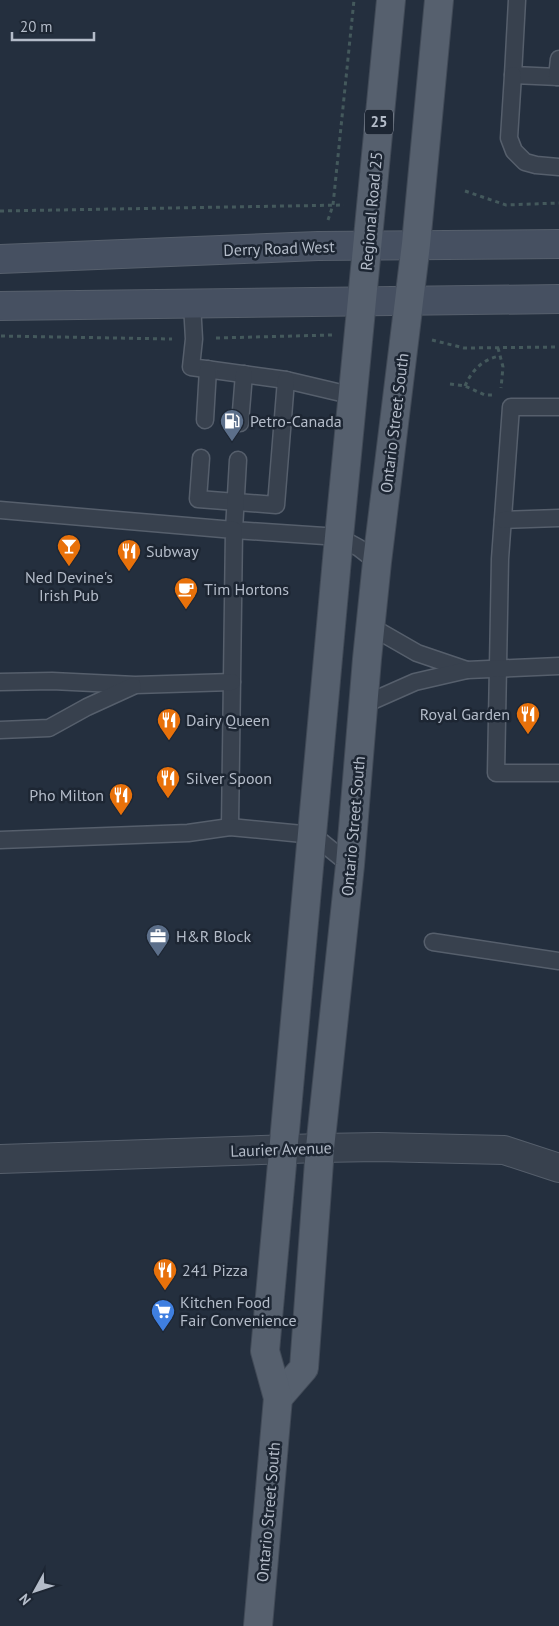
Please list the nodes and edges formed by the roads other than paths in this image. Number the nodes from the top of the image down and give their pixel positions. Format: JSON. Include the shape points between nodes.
{"nodes":[{"id":1,"x":391,"y":0,"type":"edge"},
{"id":2,"x":439,"y":0,"type":"edge"},
{"id":3,"x":517,"y":0,"type":"edge"},
{"id":4,"x":558,"y":59,"type":"edge"},
{"id":5,"x":513,"y":74,"type":"junction"},
{"id":6,"x":558,"y":77,"type":"edge"},
{"id":7,"x":559,"y":167,"type":"edge"},
{"id":8,"x":416,"y":244,"type":"junction"},
{"id":9,"x":559,"y":244,"type":"edge"},
{"id":10,"x":368,"y":245,"type":"junction"},
{"id":11,"x":0,"y":259,"type":"edge"},
{"id":12,"x":559,"y":299,"type":"edge"},
{"id":13,"x":362,"y":302,"type":"junction"},
{"id":14,"x":408,"y":302,"type":"junction"},
{"id":15,"x":192,"y":304,"type":"junction"},
{"id":16,"x":0,"y":306,"type":"edge"},
{"id":17,"x":208,"y":369,"type":"junction"},
{"id":18,"x":244,"y":374,"type":"junction"},
{"id":19,"x":286,"y":380,"type":"junction"},
{"id":20,"x":354,"y":396,"type":"junction"},
{"id":21,"x":559,"y":407,"type":"edge"},
{"id":22,"x":205,"y":420,"type":"dead end"},
{"id":23,"x":240,"y":423,"type":"dead end"},
{"id":24,"x":201,"y":458,"type":"dead end"},
{"id":25,"x":238,"y":460,"type":"dead end"},
{"id":26,"x":235,"y":501,"type":"junction"},
{"id":27,"x":0,"y":510,"type":"edge"},
{"id":28,"x":559,"y":518,"type":"edge"},
{"id":29,"x":502,"y":520,"type":"junction"},
{"id":30,"x":234,"y":530,"type":"junction"},
{"id":31,"x":339,"y":537,"type":"junction"},
{"id":32,"x":377,"y":562,"type":"junction"},
{"id":33,"x":370,"y":626,"type":"junction"},
{"id":34,"x":559,"y":666,"type":"edge"},
{"id":35,"x":498,"y":669,"type":"junction"},
{"id":36,"x":467,"y":670,"type":"junction"},
{"id":37,"x":0,"y":682,"type":"edge"},
{"id":38,"x":232,"y":682,"type":"junction"},
{"id":39,"x":135,"y":685,"type":"junction"},
{"id":40,"x":363,"y":705,"type":"junction"},
{"id":41,"x":0,"y":730,"type":"edge"},
{"id":42,"x":559,"y":773,"type":"edge"},
{"id":43,"x":230,"y":827,"type":"junction"},
{"id":44,"x":313,"y":835,"type":"junction"},
{"id":45,"x":0,"y":840,"type":"edge"},
{"id":46,"x":350,"y":865,"type":"junction"},
{"id":47,"x":432,"y":942,"type":"dead end"},
{"id":48,"x":559,"y":961,"type":"edge"},
{"id":49,"x":320,"y":1148,"type":"junction"},
{"id":50,"x":284,"y":1149,"type":"junction"},
{"id":51,"x":0,"y":1159,"type":"edge"},
{"id":52,"x":559,"y":1168,"type":"edge"},
{"id":53,"x":278,"y":1398,"type":"junction"},
{"id":54,"x":258,"y":1626,"type":"edge"}],
"edges":[{"from":1,"to":10,"type":"main road","name":"Regional Road 25","number":"25"},
{"from":2,"to":8,"type":"main road"},
{"from":3,"to":5,"type":"lane"},
{"from":4,"to":6,"type":"lane"},
{"from":5,"to":6,"type":"lane"},
{"from":5,"to":7,"type":"lane","via":[[509,138],[514,150],[525,162]]},
{"from":8,"to":9,"type":"main road","name":"Derry Road West"},
{"from":8,"to":10,"type":"main road","name":"Derry Road West"},
{"from":8,"to":14,"type":"main road","name":"Ontario Street South"},
{"from":10,"to":11,"type":"main road","name":"Derry Road West"},
{"from":10,"to":13,"type":"main road","name":"Regional Road 25","number":"25"},
{"from":12,"to":14,"type":"main road"},
{"from":13,"to":14,"type":"main road"},
{"from":13,"to":15,"type":"main road"},
{"from":13,"to":20,"type":"main road","name":"Ontario Street South"},
{"from":14,"to":32,"type":"main road","name":"Ontario Street South"},
{"from":15,"to":16,"type":"main road"},
{"from":15,"to":17,"type":"lane","via":[[194,339],[191,367]]},
{"from":17,"to":18,"type":"lane"},
{"from":17,"to":22,"type":"lane"},
{"from":18,"to":19,"type":"lane"},
{"from":18,"to":23,"type":"lane"},
{"from":19,"to":20,"type":"lane"},
{"from":19,"to":26,"type":"lane","via":[[276,505]]},
{"from":20,"to":31,"type":"main road","name":"Ontario Street South"},
{"from":21,"to":29,"type":"lane","via":[[511,407]]},
{"from":24,"to":26,"type":"lane","via":[[198,498]]},
{"from":25,"to":26,"type":"lane"},
{"from":26,"to":30,"type":"lane"},
{"from":27,"to":30,"type":"lane"},
{"from":28,"to":29,"type":"lane"},
{"from":29,"to":35,"type":"lane"},
{"from":30,"to":31,"type":"lane"},
{"from":30,"to":38,"type":"lane"},
{"from":31,"to":32,"type":"lane"},
{"from":31,"to":44,"type":"main road","name":"Ontario Street South"},
{"from":32,"to":33,"type":"main road","name":"Ontario Street South"},
{"from":33,"to":36,"type":"lane","via":[[417,653]]},
{"from":33,"to":40,"type":"main road","name":"Ontario Street South"},
{"from":34,"to":35,"type":"lane"},
{"from":35,"to":36,"type":"lane"},
{"from":35,"to":42,"type":"lane","via":[[496,773]]},
{"from":36,"to":40,"type":"lane","via":[[415,682]]},
{"from":37,"to":39,"type":"lane"},
{"from":38,"to":39,"type":"lane"},
{"from":38,"to":43,"type":"lane"},
{"from":39,"to":41,"type":"lane","via":[[49,728]]},
{"from":40,"to":46,"type":"main road","name":"Ontario Street South"},
{"from":43,"to":44,"type":"lane"},
{"from":43,"to":45,"type":"lane","via":[[188,833]]},
{"from":44,"to":46,"type":"lane"},
{"from":44,"to":50,"type":"main road","name":"Ontario Street South"},
{"from":46,"to":49,"type":"main road","name":"Ontario Street South"},
{"from":47,"to":48,"type":"lane"},
{"from":49,"to":50,"type":"street","name":"Laurier Avenue"},
{"from":49,"to":52,"type":"street","name":"Laurier Avenue","via":[[504,1150]]},
{"from":49,"to":53,"type":"main road","name":"Ontario Street South","via":[[304,1368]]},
{"from":50,"to":51,"type":"street","name":"Laurier Avenue"},
{"from":50,"to":53,"type":"main road","name":"Ontario Street South","via":[[265,1351]]},
{"from":53,"to":54,"type":"main road","name":"Ontario Street South"}]}
